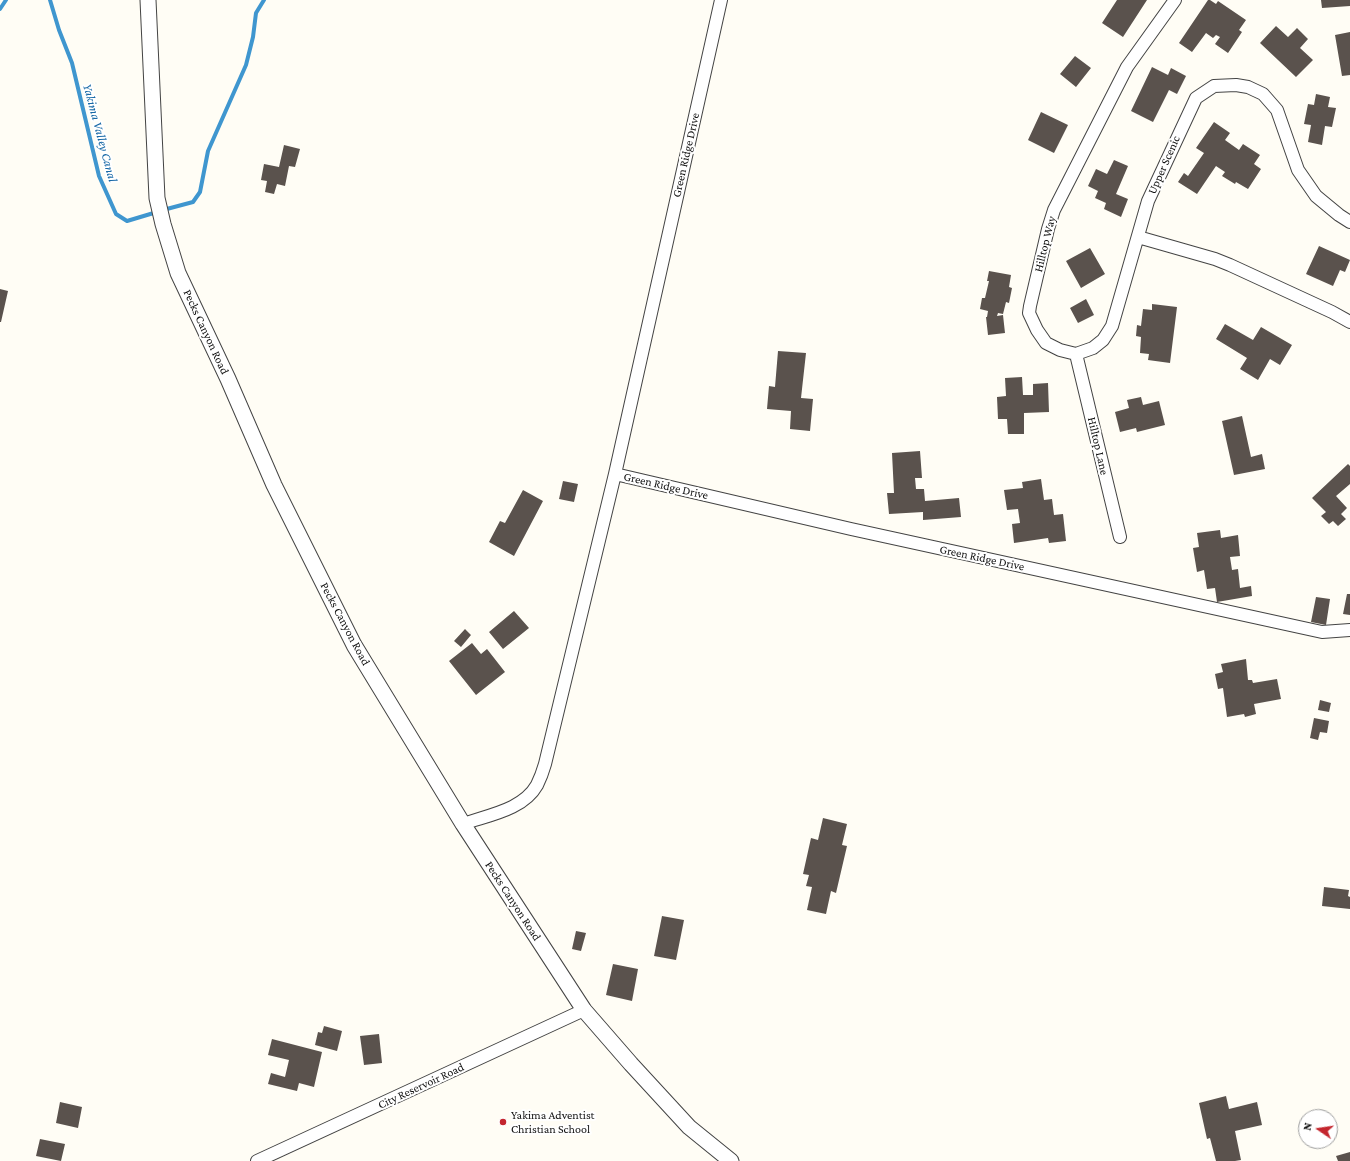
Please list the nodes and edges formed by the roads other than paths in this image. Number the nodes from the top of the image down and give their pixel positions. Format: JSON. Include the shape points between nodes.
{"nodes":[{"id":1,"x":148,"y":0,"type":"edge"},
{"id":2,"x":721,"y":0,"type":"edge"},
{"id":3,"x":1175,"y":0,"type":"edge"},
{"id":4,"x":1350,"y":222,"type":"edge"},
{"id":5,"x":1138,"y":237,"type":"junction"},
{"id":6,"x":1350,"y":322,"type":"edge"},
{"id":7,"x":1076,"y":354,"type":"junction"},
{"id":8,"x":614,"y":474,"type":"junction"},
{"id":9,"x":1120,"y":537,"type":"dead end"},
{"id":10,"x":1350,"y":630,"type":"edge"},
{"id":11,"x":463,"y":824,"type":"junction"},
{"id":12,"x":584,"y":1010,"type":"junction"},
{"id":13,"x":257,"y":1161,"type":"edge"},
{"id":14,"x":731,"y":1161,"type":"edge"}],
"edges":[{"from":1,"to":11,"type":"street","name":"Pecks Canyon Road","via":[[158,198],[178,273],[274,485],[354,645]]},
{"from":2,"to":8,"type":"street","name":"Green Ridge Drive"},
{"from":3,"to":7,"type":"street","name":"Hilltop Way","via":[[1127,67],[1054,210],[1048,229],[1029,313],[1046,343]]},
{"from":4,"to":5,"type":"street","name":"Upper Scenic","via":[[1316,196],[1298,170],[1277,110],[1270,101],[1263,94],[1248,87],[1225,85],[1214,86],[1196,98],[1148,201]]},
{"from":5,"to":6,"type":"street","via":[[1223,262]]},
{"from":5,"to":7,"type":"street","via":[[1112,326],[1104,340],[1093,348]]},
{"from":7,"to":9,"type":"street","name":"Hilltop Lane"},
{"from":8,"to":10,"type":"street","name":"Green Ridge Drive","via":[[851,529],[1322,632]]},
{"from":8,"to":11,"type":"street","name":"Green Ridge Drive","via":[[545,764],[537,785],[514,807]]},
{"from":11,"to":12,"type":"street","name":"Pecks Canyon Road"},
{"from":12,"to":13,"type":"street","name":"City Reservoir Road"},
{"from":12,"to":14,"type":"street","name":"Pecks Canyon Road","via":[[689,1127]]}]}
